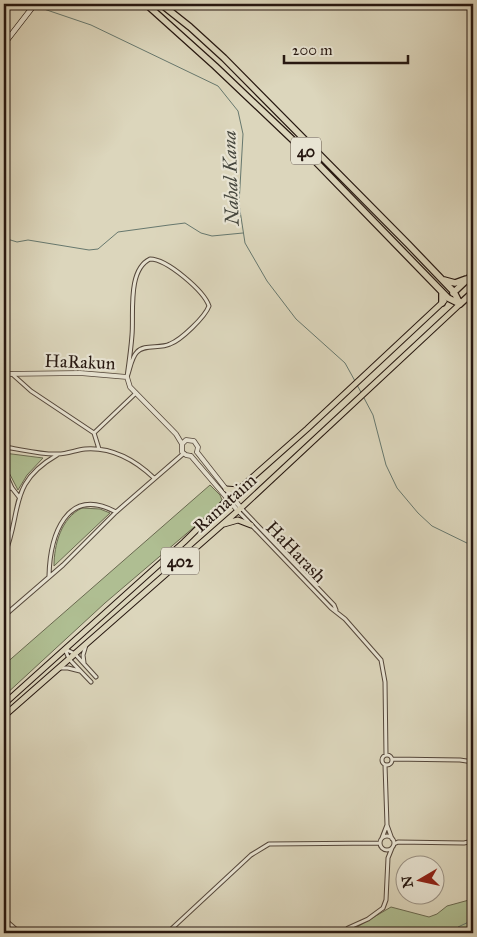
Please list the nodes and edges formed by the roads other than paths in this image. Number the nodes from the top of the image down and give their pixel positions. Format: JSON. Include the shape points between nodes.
{"nodes":[{"id":1,"x":146,"y":4,"type":"edge"},
{"id":2,"x":161,"y":4,"type":"edge"},
{"id":3,"x":33,"y":6,"type":"edge"},
{"id":4,"x":4,"y":44,"type":"edge"},
{"id":5,"x":438,"y":276,"type":"junction"},
{"id":6,"x":472,"y":276,"type":"edge"},
{"id":7,"x":441,"y":290,"type":"junction"},
{"id":8,"x":454,"y":292,"type":"junction"},
{"id":9,"x":473,"y":292,"type":"edge"},
{"id":10,"x":448,"y":298,"type":"junction"},
{"id":11,"x":442,"y":303,"type":"junction"},
{"id":12,"x":460,"y":304,"type":"junction"},
{"id":13,"x":4,"y":374,"type":"edge"},
{"id":14,"x":12,"y":374,"type":"junction"},
{"id":15,"x":127,"y":377,"type":"junction"},
{"id":16,"x":136,"y":393,"type":"junction"},
{"id":17,"x":94,"y":433,"type":"junction"},
{"id":18,"x":176,"y":434,"type":"junction"},
{"id":19,"x":186,"y":440,"type":"junction"},
{"id":20,"x":182,"y":444,"type":"junction"},
{"id":21,"x":4,"y":447,"type":"edge"},
{"id":22,"x":99,"y":449,"type":"junction"},
{"id":23,"x":197,"y":452,"type":"junction"},
{"id":24,"x":58,"y":454,"type":"junction"},
{"id":25,"x":184,"y":454,"type":"junction"},
{"id":26,"x":191,"y":456,"type":"junction"},
{"id":27,"x":4,"y":470,"type":"edge"},
{"id":28,"x":154,"y":478,"type":"junction"},
{"id":29,"x":12,"y":488,"type":"junction"},
{"id":30,"x":4,"y":490,"type":"edge"},
{"id":31,"x":239,"y":490,"type":"junction"},
{"id":32,"x":225,"y":492,"type":"junction"},
{"id":33,"x":19,"y":498,"type":"junction"},
{"id":34,"x":230,"y":498,"type":"junction"},
{"id":35,"x":223,"y":504,"type":"junction"},
{"id":36,"x":239,"y":509,"type":"junction"},
{"id":37,"x":116,"y":512,"type":"junction"},
{"id":38,"x":252,"y":525,"type":"junction"},
{"id":39,"x":219,"y":527,"type":"junction"},
{"id":40,"x":4,"y":556,"type":"edge"},
{"id":41,"x":49,"y":577,"type":"junction"},
{"id":42,"x":336,"y":611,"type":"junction"},
{"id":43,"x":4,"y":616,"type":"edge"},
{"id":44,"x":86,"y":646,"type":"junction"},
{"id":45,"x":65,"y":649,"type":"junction"},
{"id":46,"x":75,"y":654,"type":"junction"},
{"id":47,"x":69,"y":659,"type":"junction"},
{"id":48,"x":84,"y":664,"type":"junction"},
{"id":49,"x":57,"y":670,"type":"junction"},
{"id":50,"x":80,"y":671,"type":"junction"},
{"id":51,"x":96,"y":677,"type":"dead end"},
{"id":52,"x":91,"y":682,"type":"dead end"},
{"id":53,"x":4,"y":704,"type":"edge"},
{"id":54,"x":4,"y":716,"type":"edge"},
{"id":55,"x":386,"y":755,"type":"junction"},
{"id":56,"x":392,"y":759,"type":"junction"},
{"id":57,"x":473,"y":762,"type":"edge"},
{"id":58,"x":385,"y":765,"type":"junction"},
{"id":59,"x":387,"y":824,"type":"junction"},
{"id":60,"x":392,"y":839,"type":"junction"},
{"id":61,"x":381,"y":841,"type":"junction"},
{"id":62,"x":473,"y":841,"type":"edge"},
{"id":63,"x":393,"y":846,"type":"junction"},
{"id":64,"x":384,"y":849,"type":"junction"},
{"id":65,"x":388,"y":858,"type":"junction"},
{"id":66,"x":4,"y":919,"type":"edge"},
{"id":67,"x":348,"y":928,"type":"dead end"},
{"id":68,"x":20,"y":933,"type":"edge"},
{"id":69,"x":167,"y":933,"type":"edge"}],
"edges":[{"from":1,"to":7,"type":"highway","number":"40","via":[[316,162]]},
{"from":2,"to":5,"type":"highway","number":"40","via":[[224,58]]},
{"from":3,"to":4,"type":"main road"},
{"from":5,"to":6,"type":"highway","via":[[455,282]]},
{"from":5,"to":8,"type":"highway","number":"40"},
{"from":6,"to":8,"type":"highway"},
{"from":7,"to":10,"type":"highway","number":"40"},
{"from":7,"to":11,"type":"highway"},
{"from":8,"to":10,"type":"highway"},
{"from":8,"to":12,"type":"highway","number":"40"},
{"from":9,"to":12,"type":"highway"},
{"from":10,"to":11,"type":"main road","name":"Ramataim","number":"402"},
{"from":10,"to":12,"type":"highway","number":"40"},
{"from":11,"to":31,"type":"main road","name":"Ramataim","number":"402"},
{"from":12,"to":36,"type":"main road","name":"Ramataim","number":"402"},
{"from":13,"to":14,"type":"street","name":"HaRakun"},
{"from":14,"to":15,"type":"street","name":"HaRakun","via":[[80,373]]},
{"from":14,"to":17,"type":"street","via":[[31,391]]},
{"from":15,"to":15,"type":"street","via":[[138,350],[176,341],[207,312],[209,306],[202,293],[157,259],[145,262],[134,287],[133,333]]},
{"from":15,"to":16,"type":"street","name":"HaRakun"},
{"from":16,"to":17,"type":"street"},
{"from":16,"to":18,"type":"street","name":"HaRakun"},
{"from":17,"to":22,"type":"street"},
{"from":18,"to":19,"type":"street"},
{"from":18,"to":20,"type":"street","name":"HaRakun"},
{"from":19,"to":20,"type":"street"},
{"from":19,"to":23,"type":"street","via":[[196,442]]},
{"from":20,"to":25,"type":"street"},
{"from":21,"to":24,"type":"street"},
{"from":22,"to":24,"type":"street"},
{"from":22,"to":28,"type":"street","via":[[128,458]]},
{"from":23,"to":26,"type":"street"},
{"from":23,"to":32,"type":"street"},
{"from":24,"to":33,"type":"street","via":[[32,473]]},
{"from":25,"to":26,"type":"street"},
{"from":25,"to":28,"type":"street"},
{"from":26,"to":32,"type":"street"},
{"from":27,"to":29,"type":"street"},
{"from":28,"to":37,"type":"street"},
{"from":29,"to":30,"type":"street"},
{"from":29,"to":33,"type":"street"},
{"from":31,"to":32,"type":"main road"},
{"from":31,"to":34,"type":"main road","name":"Ramataim","number":"402"},
{"from":32,"to":34,"type":"street"},
{"from":32,"to":35,"type":"main road"},
{"from":33,"to":40,"type":"street"},
{"from":34,"to":35,"type":"main road","name":"Ramataim","number":"402"},
{"from":34,"to":36,"type":"street"},
{"from":35,"to":45,"type":"main road","name":"Ramataim","number":"402"},
{"from":36,"to":38,"type":"street","name":"HaHarash"},
{"from":36,"to":39,"type":"main road","name":"Ramataim","number":"402"},
{"from":36,"to":42,"type":"street","name":"HaHarash","via":[[334,605]]},
{"from":37,"to":41,"type":"street"},
{"from":37,"to":41,"type":"street","via":[[88,504],[68,513],[53,543]]},
{"from":38,"to":39,"type":"main road","via":[[238,520]]},
{"from":38,"to":42,"type":"street","name":"HaHarash"},
{"from":39,"to":44,"type":"main road","name":"Ramataim","number":"402"},
{"from":41,"to":43,"type":"street"},
{"from":42,"to":55,"type":"street","name":"HaHarash","via":[[378,655],[382,664]]},
{"from":44,"to":46,"type":"main road","name":"Ramataim","number":"402"},
{"from":44,"to":48,"type":"street"},
{"from":45,"to":46,"type":"street"},
{"from":45,"to":47,"type":"street"},
{"from":45,"to":53,"type":"main road","name":"Ramataim","number":"402"},
{"from":46,"to":47,"type":"main road","name":"Ramataim","number":"402"},
{"from":46,"to":48,"type":"street"},
{"from":47,"to":49,"type":"main road","name":"Ramataim","number":"402"},
{"from":47,"to":50,"type":"street"},
{"from":48,"to":51,"type":"street"},
{"from":49,"to":50,"type":"street"},
{"from":49,"to":54,"type":"main road","name":"Ramataim","number":"402"},
{"from":50,"to":52,"type":"street"},
{"from":55,"to":56,"type":"street"},
{"from":55,"to":58,"type":"street","via":[[382,759]]},
{"from":56,"to":57,"type":"street"},
{"from":56,"to":58,"type":"street"},
{"from":58,"to":59,"type":"street"},
{"from":59,"to":60,"type":"street"},
{"from":59,"to":61,"type":"street"},
{"from":60,"to":61,"type":"street","via":[[388,836]]},
{"from":60,"to":63,"type":"street"},
{"from":61,"to":64,"type":"street"},
{"from":61,"to":69,"type":"street","via":[[269,844],[250,855]]},
{"from":62,"to":63,"type":"street","via":[[398,842]]},
{"from":63,"to":64,"type":"street"},
{"from":63,"to":65,"type":"street"},
{"from":64,"to":65,"type":"street"},
{"from":65,"to":67,"type":"street","via":[[386,900],[382,908]]},
{"from":66,"to":68,"type":"street"}]}
